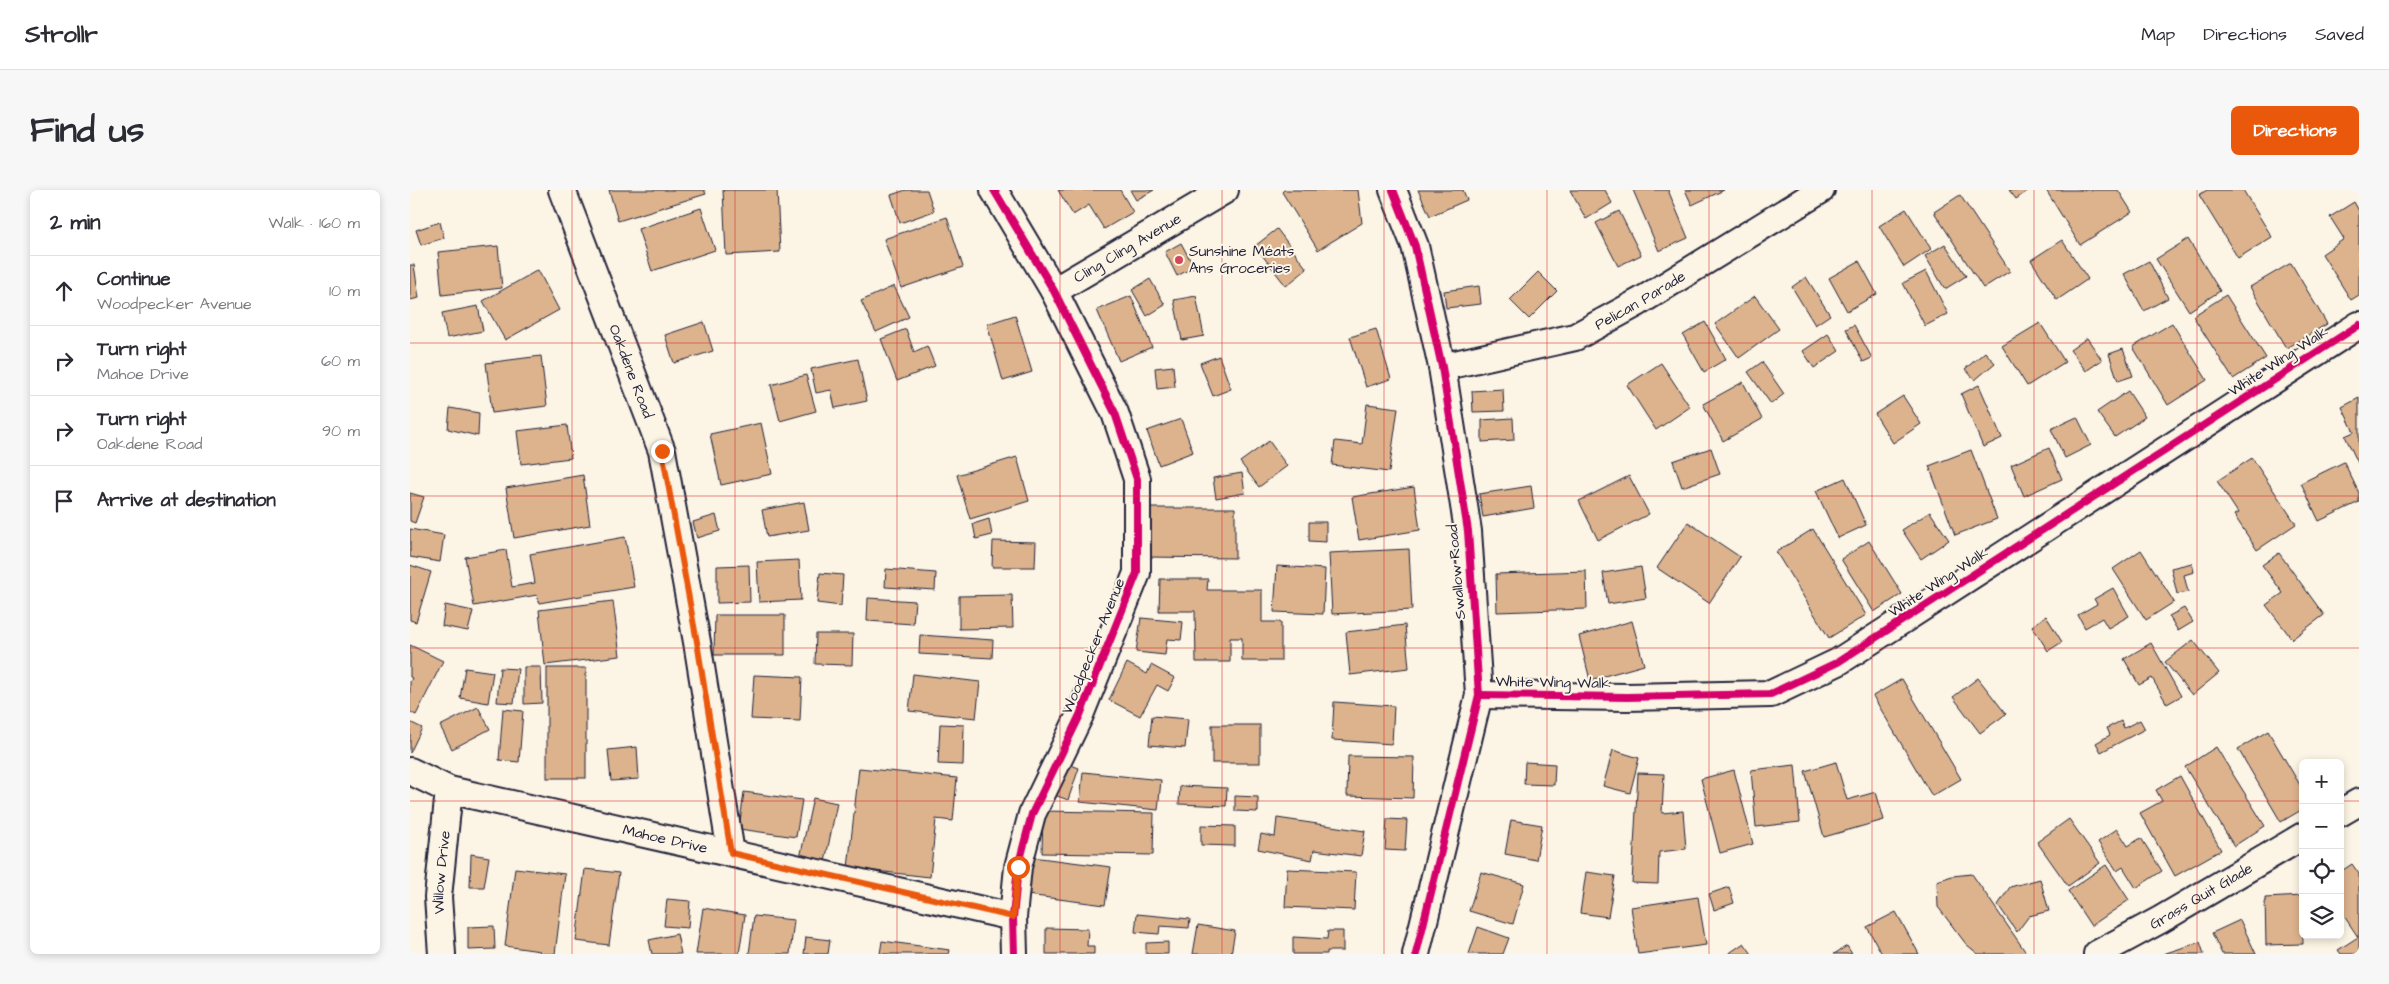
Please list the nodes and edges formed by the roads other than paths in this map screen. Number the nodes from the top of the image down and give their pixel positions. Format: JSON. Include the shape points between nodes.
{"nodes":[{"id":1,"x":562,"y":190,"type":"edge"},
{"id":2,"x":994,"y":190,"type":"edge"},
{"id":3,"x":1225,"y":190,"type":"edge"},
{"id":4,"x":1393,"y":190,"type":"edge"},
{"id":5,"x":1820,"y":190,"type":"edge"},
{"id":6,"x":1054,"y":291,"type":"junction"},
{"id":7,"x":2359,"y":325,"type":"edge"},
{"id":8,"x":1442,"y":367,"type":"junction"},
{"id":9,"x":1480,"y":695,"type":"junction"},
{"id":10,"x":410,"y":770,"type":"edge"},
{"id":11,"x":449,"y":790,"type":"junction"},
{"id":12,"x":2359,"y":802,"type":"edge"},
{"id":13,"x":2344,"y":811,"type":"edge"},
{"id":14,"x":2299,"y":838,"type":"edge"},
{"id":15,"x":731,"y":853,"type":"junction"},
{"id":16,"x":1013,"y":917,"type":"junction"},
{"id":17,"x":442,"y":954,"type":"edge"},
{"id":18,"x":1014,"y":954,"type":"edge"},
{"id":19,"x":1416,"y":954,"type":"edge"},
{"id":20,"x":2097,"y":954,"type":"edge"}],
"edges":[{"from":1,"to":15,"type":"street","name":"Oakdene Road","via":[[662,451]]},
{"from":2,"to":6,"type":"street","name":"Woodpecker Avenue"},
{"from":3,"to":6,"type":"street","name":"Cling Cling Avenue"},
{"from":4,"to":8,"type":"street","name":"Swallow Road","via":[[1415,246]]},
{"from":5,"to":8,"type":"street","name":"Pelican Parade","via":[[1639,302],[1576,337]]},
{"from":6,"to":16,"type":"street","name":"Woodpecker Avenue","via":[[1115,413],[1137,479],[1137,573],[1080,715],[1032,814],[1018,867]]},
{"from":7,"to":9,"type":"street","name":"White Wing Walk","via":[[1838,662],[1771,694],[1628,697]]},
{"from":8,"to":9,"type":"street","name":"Swallow Road","via":[[1468,531]]},
{"from":9,"to":19,"type":"street","name":"Swallow Road"},
{"from":10,"to":11,"type":"street","name":"Mahoe Drive"},
{"from":11,"to":15,"type":"street","name":"Mahoe Drive"},
{"from":11,"to":17,"type":"street","name":"Willow Drive","via":[[438,897]]},
{"from":12,"to":13,"type":"street"},
{"from":14,"to":20,"type":"street","name":"Grass Quit Glade"},
{"from":15,"to":16,"type":"street","name":"Mahoe Drive"},
{"from":16,"to":18,"type":"street","name":"Woodpecker Avenue"}]}
